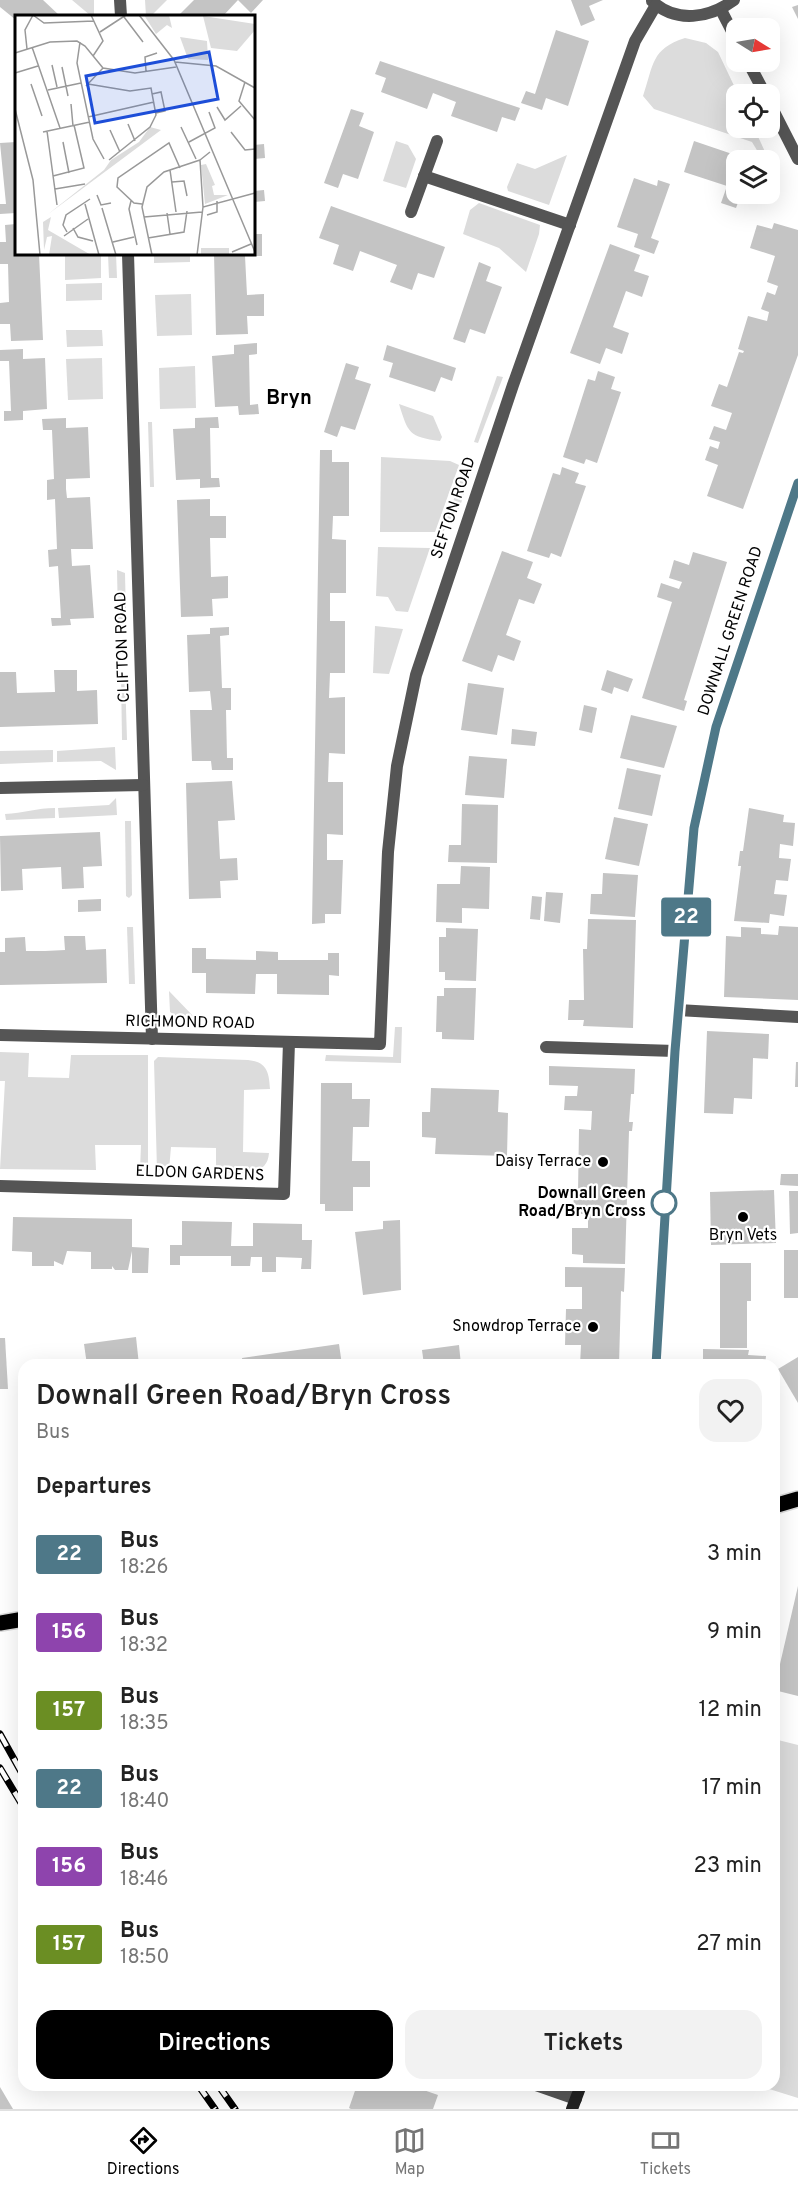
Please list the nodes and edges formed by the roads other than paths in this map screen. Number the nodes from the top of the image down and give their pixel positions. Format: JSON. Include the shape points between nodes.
{"nodes":[{"id":1,"x":120,"y":0,"type":"edge"},
{"id":2,"x":735,"y":0,"type":"edge"},
{"id":3,"x":653,"y":2,"type":"edge"},
{"id":4,"x":721,"y":10,"type":"junction"},
{"id":5,"x":121,"y":15,"type":"edge"},
{"id":6,"x":726,"y":20,"type":"edge"},
{"id":7,"x":780,"y":124,"type":"edge"},
{"id":8,"x":437,"y":141,"type":"dead end"},
{"id":9,"x":798,"y":159,"type":"edge"},
{"id":10,"x":424,"y":176,"type":"junction"},
{"id":11,"x":411,"y":212,"type":"dead end"},
{"id":12,"x":570,"y":225,"type":"junction"},
{"id":13,"x":128,"y":255,"type":"edge"},
{"id":14,"x":798,"y":483,"type":"edge"},
{"id":15,"x":795,"y":501,"type":"edge"},
{"id":16,"x":144,"y":785,"type":"junction"},
{"id":17,"x":0,"y":788,"type":"edge"},
{"id":18,"x":678,"y":1010,"type":"junction"},
{"id":19,"x":798,"y":1017,"type":"edge"},
{"id":20,"x":0,"y":1035,"type":"edge"},
{"id":21,"x":152,"y":1039,"type":"junction"},
{"id":22,"x":290,"y":1042,"type":"junction"},
{"id":23,"x":380,"y":1044,"type":"joint"},
{"id":24,"x":546,"y":1047,"type":"dead end"},
{"id":25,"x":675,"y":1051,"type":"junction"},
{"id":26,"x":0,"y":1186,"type":"edge"},
{"id":27,"x":656,"y":1359,"type":"edge"},
{"id":28,"x":798,"y":1498,"type":"edge"},
{"id":29,"x":780,"y":1504,"type":"edge"},
{"id":30,"x":18,"y":1620,"type":"edge"},
{"id":31,"x":0,"y":1623,"type":"edge"},
{"id":32,"x":548,"y":2091,"type":"edge"},
{"id":33,"x":574,"y":2104,"type":"edge"}],
"edges":[{"from":1,"to":5,"type":"street"},
{"from":2,"to":4,"type":"street"},
{"from":3,"to":4,"type":"street","via":[[671,13],[688,17]]},
{"from":3,"to":12,"type":"street","name":"SEFTON ROAD","via":[[635,41]]},
{"from":4,"to":6,"type":"street"},
{"from":7,"to":9,"type":"street"},
{"from":8,"to":10,"type":"street"},
{"from":10,"to":11,"type":"street"},
{"from":10,"to":12,"type":"street"},
{"from":12,"to":23,"type":"street","name":"SEFTON ROAD","via":[[416,675],[397,766],[388,852]]},
{"from":13,"to":16,"type":"street","name":"CLIFTON ROAD"},
{"from":14,"to":15,"type":"main road","name":"DOWNALL GREEN ROAD"},
{"from":15,"to":18,"type":"main road","name":"DOWNALL GREEN ROAD","via":[[716,727],[705,773],[694,828]]},
{"from":16,"to":17,"type":"street"},
{"from":16,"to":21,"type":"street","name":"CLIFTON ROAD"},
{"from":18,"to":19,"type":"street"},
{"from":18,"to":25,"type":"main road","name":"DOWNALL GREEN ROAD"},
{"from":20,"to":21,"type":"street","name":"RICHMOND ROAD"},
{"from":21,"to":22,"type":"street","name":"RICHMOND ROAD"},
{"from":22,"to":23,"type":"street","name":"RICHMOND ROAD"},
{"from":22,"to":26,"type":"street","name":"ELDON GARDENS","via":[[284,1194]]},
{"from":24,"to":25,"type":"street"},
{"from":25,"to":27,"type":"main road","name":"DOWNALL GREEN ROAD"},
{"from":28,"to":29,"type":"main road"},
{"from":30,"to":31,"type":"main road"},
{"from":32,"to":33,"type":"street"}]}
